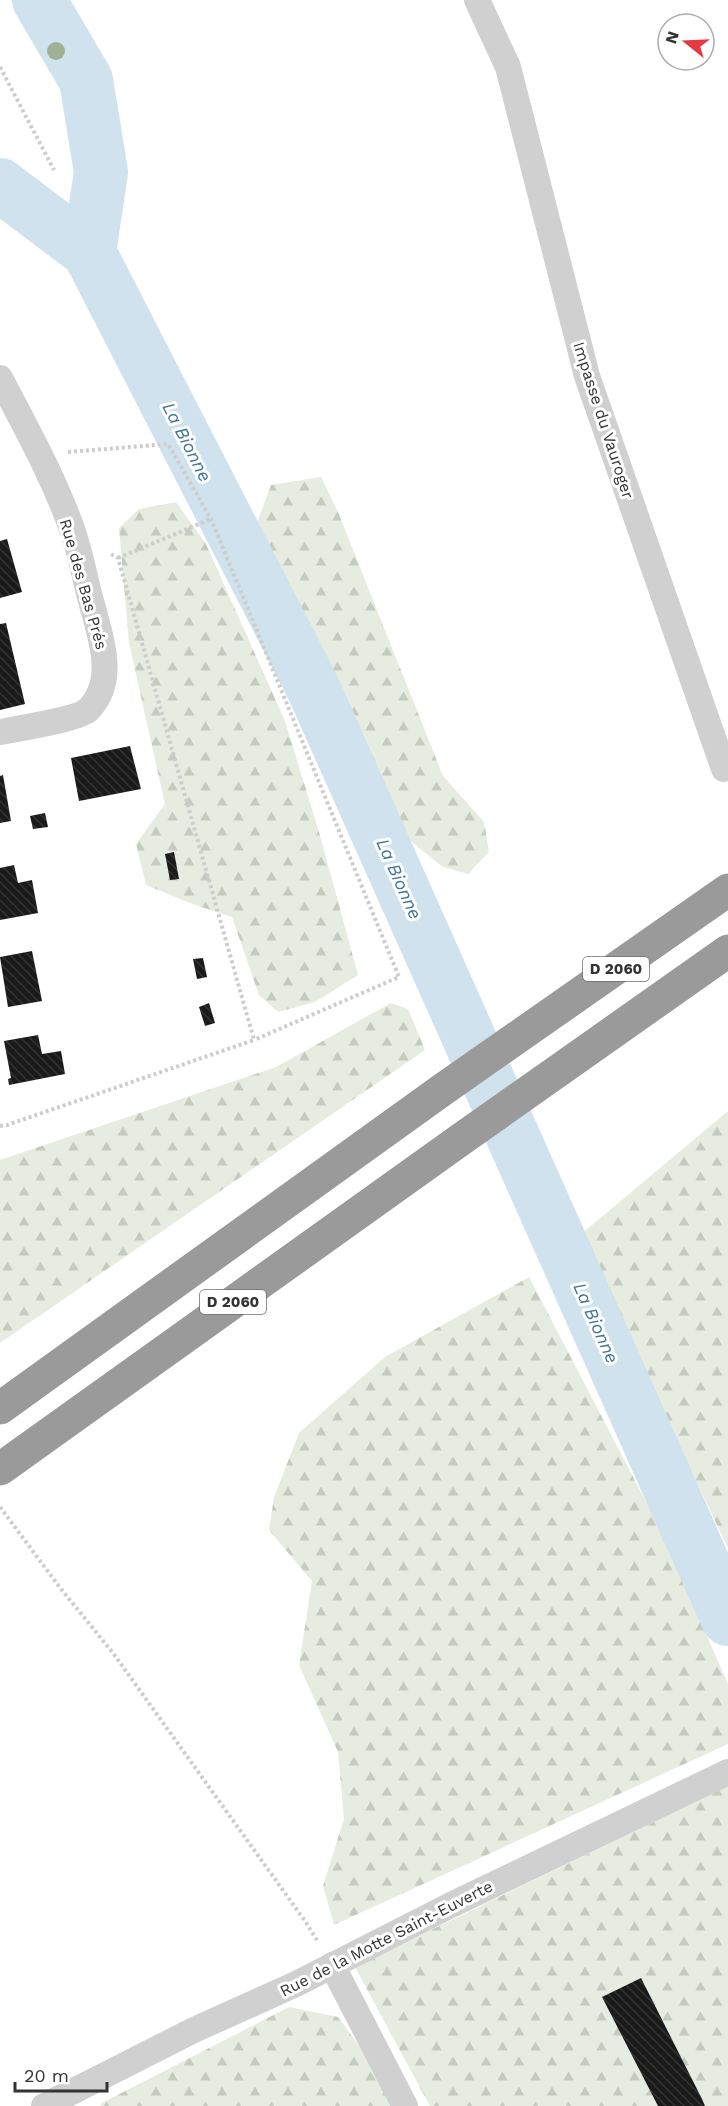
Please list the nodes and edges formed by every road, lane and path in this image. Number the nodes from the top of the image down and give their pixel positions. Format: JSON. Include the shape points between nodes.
{"nodes":[{"id":1,"x":477,"y":0,"type":"edge"},
{"id":2,"x":0,"y":67,"type":"edge"},
{"id":3,"x":54,"y":170,"type":"dead end"},
{"id":4,"x":0,"y":378,"type":"edge"},
{"id":5,"x":39,"y":454,"type":"junction"},
{"id":6,"x":211,"y":519,"type":"junction"},
{"id":7,"x":74,"y":534,"type":"junction"},
{"id":8,"x":118,"y":558,"type":"junction"},
{"id":9,"x":0,"y":732,"type":"edge"},
{"id":10,"x":724,"y":769,"type":"dead end"},
{"id":11,"x":728,"y":890,"type":"edge"},
{"id":12,"x":728,"y":951,"type":"edge"},
{"id":13,"x":254,"y":1040,"type":"junction"},
{"id":14,"x":0,"y":1126,"type":"edge"},
{"id":15,"x":0,"y":1408,"type":"edge"},
{"id":16,"x":3,"y":1466,"type":"edge"},
{"id":17,"x":0,"y":1507,"type":"edge"},
{"id":18,"x":728,"y":1772,"type":"edge"},
{"id":19,"x":332,"y":1965,"type":"junction"},
{"id":20,"x":44,"y":2106,"type":"edge"},
{"id":21,"x":405,"y":2106,"type":"edge"}],
"edges":[{"from":1,"to":10,"type":"street","name":"Impasse du Vauroger","via":[[508,67],[586,376]]},
{"from":2,"to":3,"type":"path"},
{"from":4,"to":5,"type":"street","name":"Rue des Bas Prés"},
{"from":5,"to":6,"type":"path","via":[[168,444]]},
{"from":5,"to":7,"type":"street","name":"Rue des Bas Prés"},
{"from":6,"to":8,"type":"path"},
{"from":6,"to":13,"type":"path","via":[[399,977]]},
{"from":7,"to":8,"type":"path"},
{"from":7,"to":9,"type":"street","name":"Rue des Bas Prés","via":[[105,654],[104,678],[98,695],[87,711]]},
{"from":8,"to":13,"type":"path"},
{"from":11,"to":15,"type":"highway","number":"D 2060"},
{"from":12,"to":16,"type":"highway","number":"D 2060"},
{"from":13,"to":14,"type":"path"},
{"from":17,"to":19,"type":"path","via":[[113,1653],[305,1921]]},
{"from":18,"to":19,"type":"street","name":"Rue de la Motte Saint-Euverte"},
{"from":19,"to":20,"type":"street","name":"Rue de la Motte Saint-Euverte"},
{"from":19,"to":21,"type":"street"}]}
